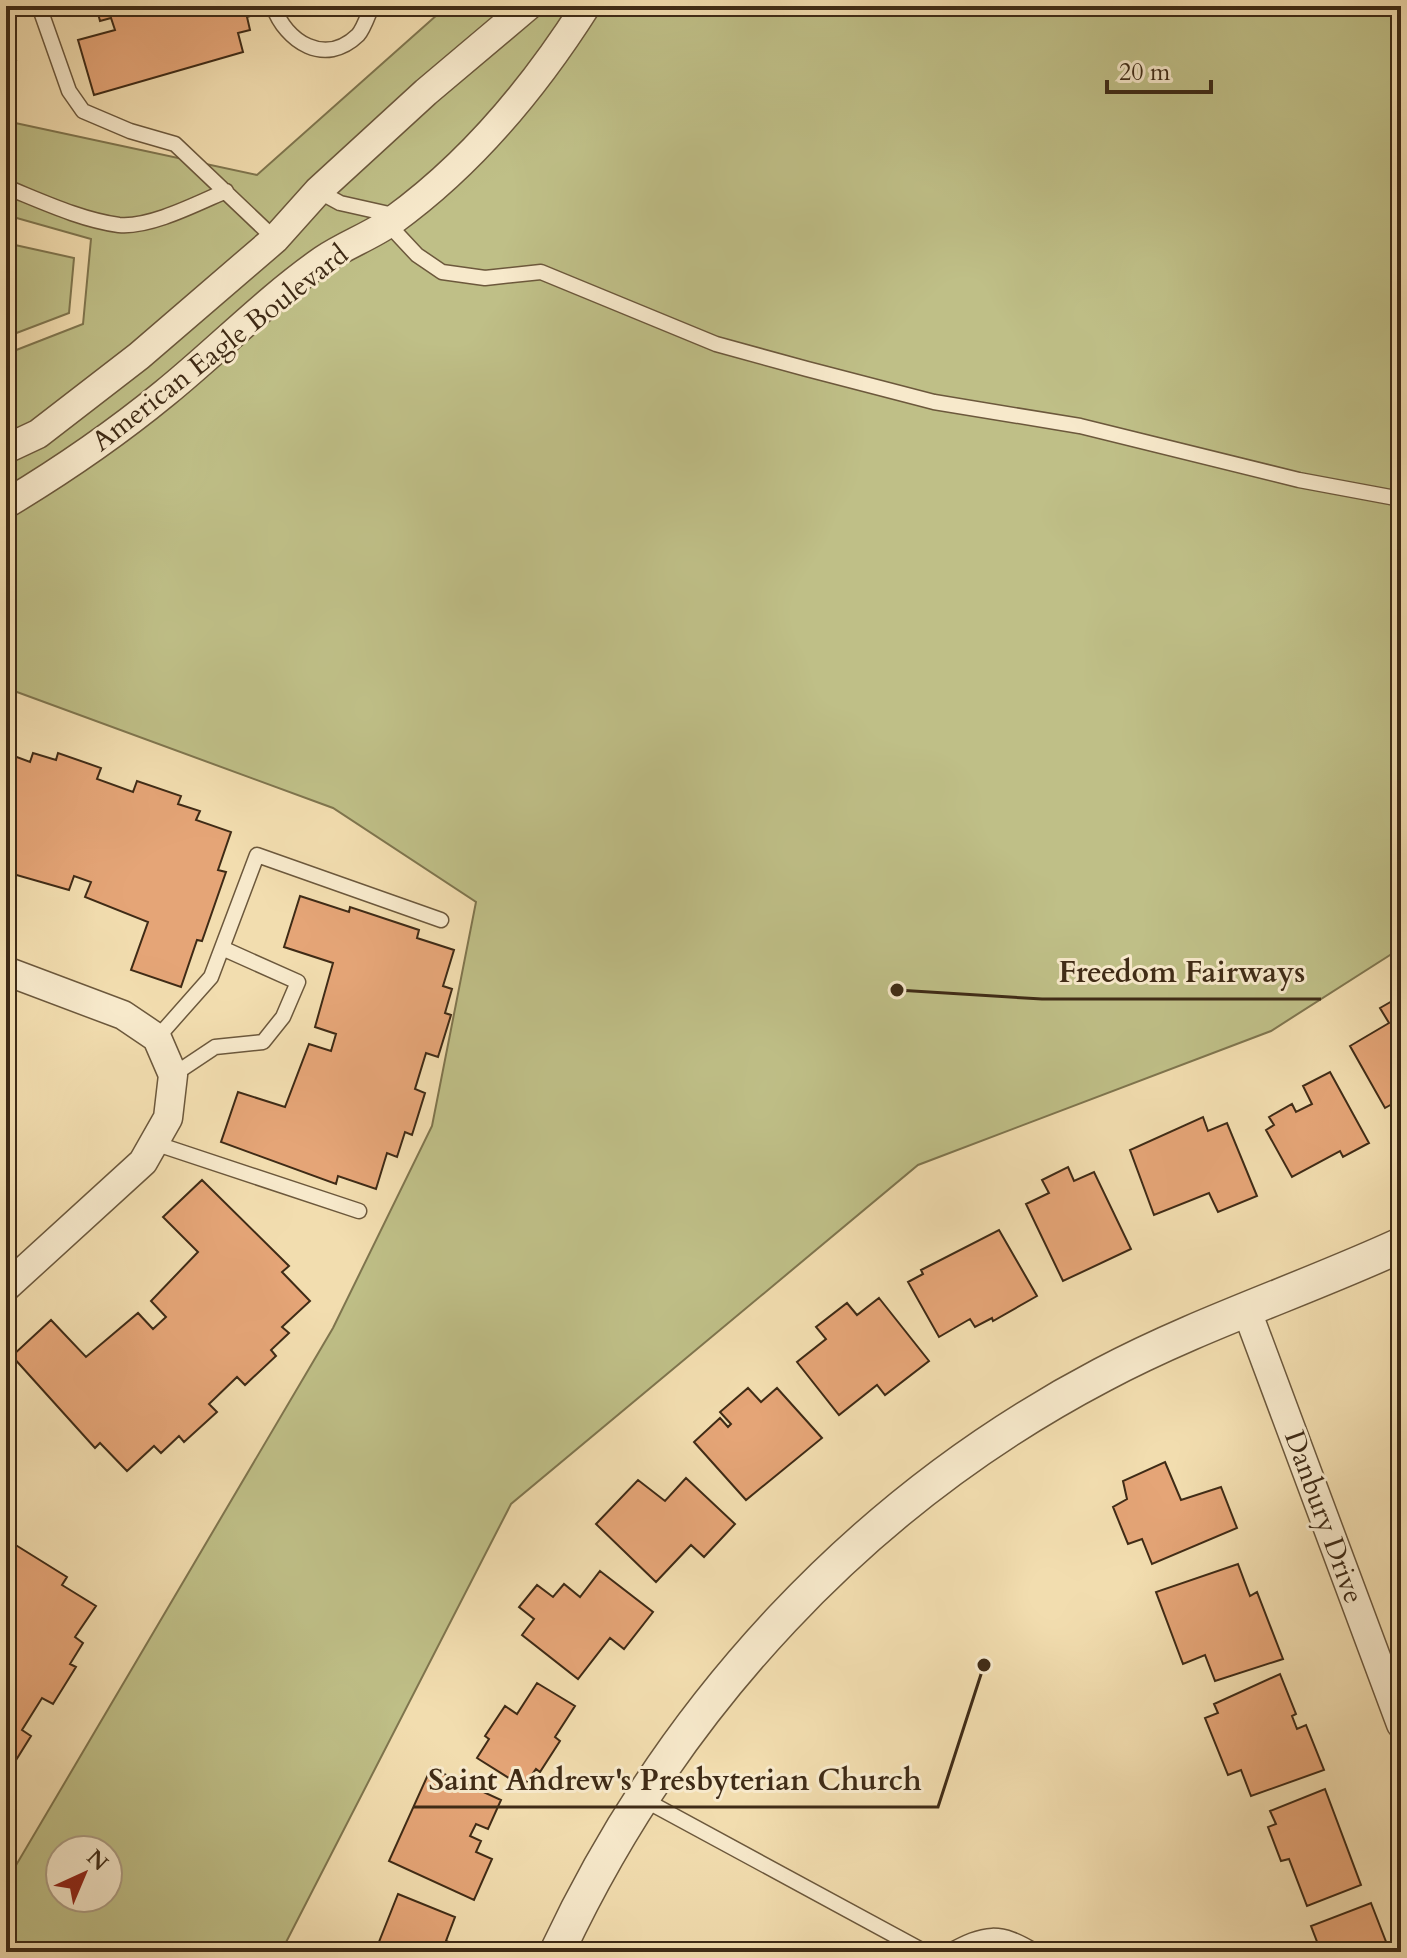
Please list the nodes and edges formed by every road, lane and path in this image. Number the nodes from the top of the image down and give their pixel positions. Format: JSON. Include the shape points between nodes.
{"nodes":[{"id":1,"x":39,"y":6,"type":"edge"},
{"id":2,"x":273,"y":6,"type":"edge"},
{"id":3,"x":372,"y":6,"type":"edge"},
{"id":4,"x":528,"y":6,"type":"edge"},
{"id":5,"x":586,"y":6,"type":"edge"},
{"id":6,"x":6,"y":187,"type":"edge"},
{"id":7,"x":226,"y":191,"type":"junction"},
{"id":8,"x":318,"y":191,"type":"junction"},
{"id":9,"x":393,"y":220,"type":"junction"},
{"id":10,"x":275,"y":239,"type":"junction"},
{"id":11,"x":6,"y":449,"type":"edge"},
{"id":12,"x":1401,"y":499,"type":"edge"},
{"id":13,"x":6,"y":504,"type":"edge"},
{"id":14,"x":441,"y":920,"type":"dead end"},
{"id":15,"x":222,"y":948,"type":"junction"},
{"id":16,"x":6,"y":971,"type":"edge"},
{"id":17,"x":157,"y":1038,"type":"junction"},
{"id":18,"x":173,"y":1075,"type":"junction"},
{"id":19,"x":154,"y":1143,"type":"junction"},
{"id":20,"x":359,"y":1211,"type":"dead end"},
{"id":21,"x":1401,"y":1245,"type":"edge"},
{"id":22,"x":6,"y":1287,"type":"edge"},
{"id":23,"x":1247,"y":1311,"type":"junction"},
{"id":24,"x":1401,"y":1724,"type":"edge"},
{"id":25,"x":641,"y":1798,"type":"junction"},
{"id":26,"x":557,"y":1952,"type":"edge"},
{"id":27,"x":925,"y":1952,"type":"edge"},
{"id":28,"x":948,"y":1952,"type":"edge"},
{"id":29,"x":1036,"y":1952,"type":"edge"}],
"edges":[{"from":1,"to":7,"type":"lane","via":[[69,91],[83,111],[175,144]]},
{"from":2,"to":3,"type":"lane","via":[[280,26],[300,45],[319,48],[340,46],[359,34]]},
{"from":4,"to":8,"type":"street","name":"American Eagle Boulevard"},
{"from":5,"to":9,"type":"street","name":"American Eagle Boulevard","via":[[492,133]]},
{"from":6,"to":7,"type":"lane","via":[[121,225],[172,214]]},
{"from":7,"to":10,"type":"lane"},
{"from":8,"to":9,"type":"lane"},
{"from":8,"to":10,"type":"street","name":"American Eagle Boulevard"},
{"from":9,"to":12,"type":"lane","via":[[417,255],[442,272],[485,278],[541,272],[716,344],[807,369],[934,402],[1080,426],[1299,480]]},
{"from":9,"to":13,"type":"street","name":"American Eagle Boulevard","via":[[323,260],[163,395],[61,471]]},
{"from":10,"to":11,"type":"street","name":"American Eagle Boulevard","via":[[85,398],[38,434]]},
{"from":14,"to":15,"type":"lane","via":[[257,855]]},
{"from":15,"to":17,"type":"lane","via":[[211,977]]},
{"from":15,"to":18,"type":"lane","via":[[298,982],[283,1017],[263,1042],[215,1047]]},
{"from":16,"to":17,"type":"street","via":[[123,1015]]},
{"from":17,"to":18,"type":"street"},
{"from":18,"to":19,"type":"street","via":[[168,1118]]},
{"from":19,"to":20,"type":"lane"},
{"from":19,"to":22,"type":"street","via":[[143,1162]]},
{"from":21,"to":23,"type":"street"},
{"from":23,"to":24,"type":"street","name":"Danbury Drive"},
{"from":23,"to":25,"type":"street","via":[[1155,1349],[1048,1404],[900,1508],[768,1633],[707,1705]]},
{"from":25,"to":26,"type":"street"},
{"from":25,"to":27,"type":"lane"},
{"from":28,"to":29,"type":"lane","via":[[983,1934],[1014,1938]]}]}
